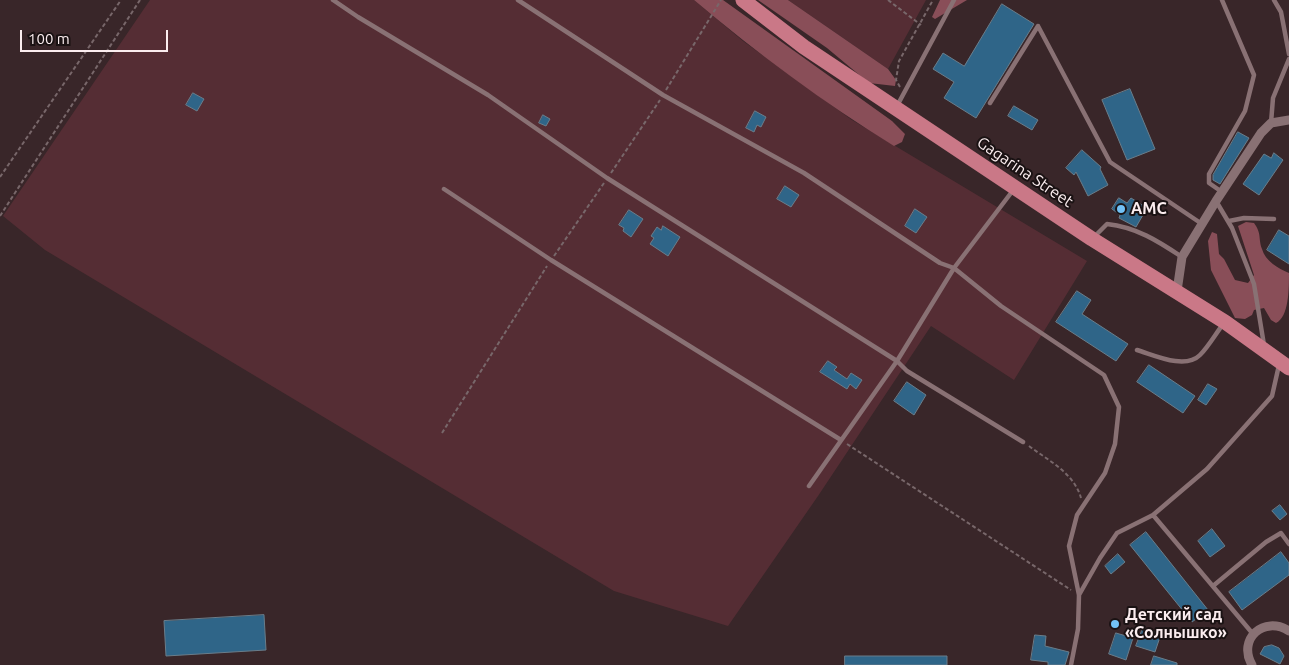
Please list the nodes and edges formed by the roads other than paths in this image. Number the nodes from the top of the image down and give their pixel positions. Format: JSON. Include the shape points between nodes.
{"nodes":[{"id":1,"x":333,"y":0,"type":"edge"},
{"id":2,"x":518,"y":0,"type":"edge"},
{"id":3,"x":743,"y":0,"type":"edge"},
{"id":4,"x":954,"y":0,"type":"edge"},
{"id":5,"x":1222,"y":0,"type":"edge"},
{"id":6,"x":1274,"y":0,"type":"edge"},
{"id":7,"x":1289,"y":54,"type":"edge"},
{"id":8,"x":1289,"y":59,"type":"edge"},
{"id":9,"x":990,"y":103,"type":"dead end"},
{"id":10,"x":896,"y":107,"type":"junction"},
{"id":11,"x":1289,"y":120,"type":"edge"},
{"id":12,"x":1271,"y":123,"type":"junction"},
{"id":13,"x":1016,"y":186,"type":"junction"},
{"id":14,"x":444,"y":189,"type":"dead end"},
{"id":15,"x":1222,"y":192,"type":"junction"},
{"id":16,"x":1216,"y":201,"type":"junction"},
{"id":17,"x":1274,"y":219,"type":"dead end"},
{"id":18,"x":1229,"y":221,"type":"junction"},
{"id":19,"x":1202,"y":224,"type":"junction"},
{"id":20,"x":1092,"y":239,"type":"junction"},
{"id":21,"x":1182,"y":257,"type":"junction"},
{"id":22,"x":954,"y":268,"type":"junction"},
{"id":23,"x":1177,"y":291,"type":"junction"},
{"id":24,"x":1224,"y":322,"type":"junction"},
{"id":25,"x":1264,"y":349,"type":"junction"},
{"id":26,"x":1137,"y":350,"type":"dead end"},
{"id":27,"x":897,"y":361,"type":"junction"},
{"id":28,"x":1285,"y":365,"type":"edge"},
{"id":29,"x":841,"y":440,"type":"junction"},
{"id":30,"x":1023,"y":442,"type":"road end"},
{"id":31,"x":809,"y":486,"type":"dead end"},
{"id":32,"x":1153,"y":515,"type":"junction"},
{"id":33,"x":1289,"y":544,"type":"edge"},
{"id":34,"x":1213,"y":586,"type":"junction"},
{"id":35,"x":1080,"y":595,"type":"junction"},
{"id":36,"x":1287,"y":626,"type":"edge"},
{"id":37,"x":1253,"y":634,"type":"junction"},
{"id":38,"x":1250,"y":663,"type":"edge"},
{"id":39,"x":1071,"y":665,"type":"edge"}],
"edges":[{"from":1,"to":27,"type":"lane","via":[[488,95],[607,178]]},
{"from":2,"to":22,"type":"lane","via":[[663,95],[804,173],[940,263]]},
{"from":3,"to":10,"type":"main road","name":"Gagarina Street","via":[[804,47]]},
{"from":4,"to":10,"type":"lane"},
{"from":5,"to":15,"type":"lane","via":[[1254,75],[1246,112],[1209,174],[1209,182]]},
{"from":6,"to":7,"type":"lane","via":[[1281,12]]},
{"from":8,"to":12,"type":"lane","via":[[1273,98]]},
{"from":9,"to":19,"type":"lane","via":[[1038,26],[1110,162]]},
{"from":10,"to":13,"type":"main road","name":"Gagarina Street"},
{"from":11,"to":12,"type":"street"},
{"from":12,"to":15,"type":"street"},
{"from":13,"to":20,"type":"main road","name":"Gagarina Street"},
{"from":13,"to":22,"type":"lane"},
{"from":14,"to":29,"type":"lane","via":[[551,260]]},
{"from":15,"to":16,"type":"street"},
{"from":16,"to":18,"type":"lane"},
{"from":16,"to":19,"type":"street"},
{"from":17,"to":18,"type":"lane"},
{"from":18,"to":25,"type":"lane","via":[[1254,284]]},
{"from":19,"to":21,"type":"street"},
{"from":20,"to":21,"type":"lane","via":[[1108,224],[1126,226]]},
{"from":20,"to":23,"type":"main road","name":"Gagarina Street"},
{"from":21,"to":23,"type":"street"},
{"from":22,"to":27,"type":"lane"},
{"from":22,"to":35,"type":"lane","via":[[1001,306],[1104,375],[1119,407],[1115,444],[1105,473],[1077,515],[1069,546]]},
{"from":23,"to":24,"type":"main road","name":"Gagarina Street"},
{"from":24,"to":25,"type":"main road","name":"Gagarina Street"},
{"from":24,"to":26,"type":"lane","via":[[1200,356],[1189,361]]},
{"from":25,"to":28,"type":"main road","name":"Gagarina Street"},
{"from":27,"to":29,"type":"lane"},
{"from":27,"to":30,"type":"lane","via":[[907,371]]},
{"from":28,"to":32,"type":"lane","via":[[1272,396],[1207,469]]},
{"from":29,"to":31,"type":"lane"},
{"from":32,"to":34,"type":"lane"},
{"from":32,"to":35,"type":"lane","via":[[1117,533]]},
{"from":33,"to":34,"type":"lane","via":[[1281,533]]},
{"from":34,"to":37,"type":"lane"},
{"from":35,"to":39,"type":"lane"},
{"from":36,"to":37,"type":"street","via":[[1264,626]]},
{"from":37,"to":38,"type":"street","via":[[1248,646]]}]}
